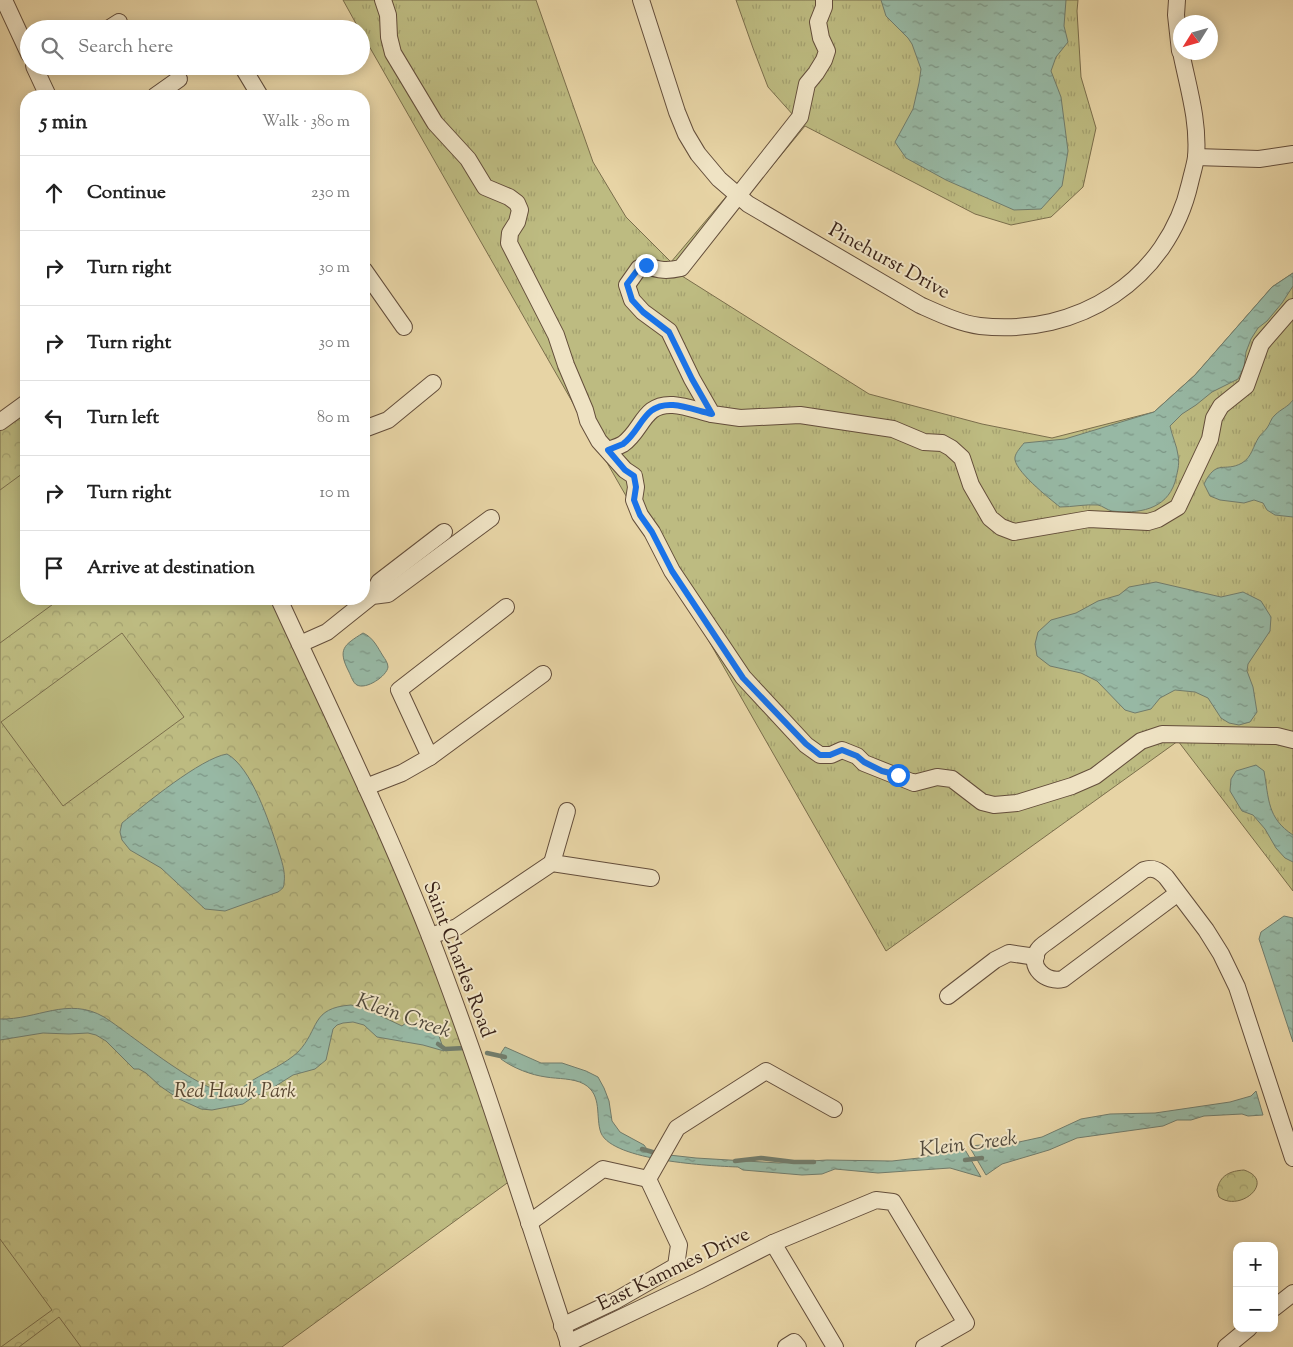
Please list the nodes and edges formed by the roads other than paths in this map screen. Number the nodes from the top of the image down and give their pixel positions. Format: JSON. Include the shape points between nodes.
{"nodes":[{"id":1,"x":4,"y":0,"type":"edge"},
{"id":2,"x":383,"y":0,"type":"edge"},
{"id":3,"x":641,"y":0,"type":"edge"},
{"id":4,"x":824,"y":0,"type":"edge"},
{"id":5,"x":1177,"y":0,"type":"edge"},
{"id":6,"x":1176,"y":15,"type":"edge"},
{"id":7,"x":20,"y":35,"type":"edge"},
{"id":8,"x":1183,"y":60,"type":"edge"},
{"id":9,"x":43,"y":75,"type":"edge"},
{"id":10,"x":247,"y":75,"type":"edge"},
{"id":11,"x":179,"y":79,"type":"dead end"},
{"id":12,"x":46,"y":90,"type":"edge"},
{"id":13,"x":163,"y":90,"type":"edge"},
{"id":14,"x":256,"y":90,"type":"edge"},
{"id":15,"x":1293,"y":154,"type":"edge"},
{"id":16,"x":1196,"y":158,"type":"junction"},
{"id":17,"x":739,"y":196,"type":"junction"},
{"id":18,"x":370,"y":279,"type":"edge"},
{"id":19,"x":1293,"y":307,"type":"edge"},
{"id":20,"x":404,"y":327,"type":"dead end"},
{"id":21,"x":433,"y":383,"type":"dead end"},
{"id":22,"x":20,"y":407,"type":"edge"},
{"id":23,"x":712,"y":414,"type":"junction"},
{"id":24,"x":0,"y":422,"type":"edge"},
{"id":25,"x":370,"y":427,"type":"edge"},
{"id":26,"x":608,"y":450,"type":"junction"},
{"id":27,"x":491,"y":518,"type":"dead end"},
{"id":28,"x":444,"y":532,"type":"dead end"},
{"id":29,"x":372,"y":596,"type":"joint"},
{"id":30,"x":282,"y":605,"type":"edge"},
{"id":31,"x":361,"y":605,"type":"edge"},
{"id":32,"x":506,"y":608,"type":"dead end"},
{"id":33,"x":300,"y":644,"type":"junction"},
{"id":34,"x":544,"y":674,"type":"dead end"},
{"id":35,"x":1293,"y":740,"type":"edge"},
{"id":36,"x":430,"y":757,"type":"junction"},
{"id":37,"x":366,"y":787,"type":"junction"},
{"id":38,"x":567,"y":811,"type":"dead end"},
{"id":39,"x":552,"y":864,"type":"junction"},
{"id":40,"x":651,"y":878,"type":"dead end"},
{"id":41,"x":1178,"y":893,"type":"junction"},
{"id":42,"x":430,"y":936,"type":"junction"},
{"id":43,"x":1036,"y":957,"type":"junction"},
{"id":44,"x":948,"y":996,"type":"dead end"},
{"id":45,"x":834,"y":1109,"type":"dead end"},
{"id":46,"x":1293,"y":1158,"type":"edge"},
{"id":47,"x":648,"y":1178,"type":"junction"},
{"id":48,"x":529,"y":1224,"type":"junction"},
{"id":49,"x":773,"y":1243,"type":"junction"},
{"id":50,"x":1293,"y":1293,"type":"edge"},
{"id":51,"x":1278,"y":1305,"type":"edge"},
{"id":52,"x":562,"y":1326,"type":"junction"},
{"id":53,"x":1244,"y":1332,"type":"edge"},
{"id":54,"x":832,"y":1343,"type":"edge"},
{"id":55,"x":569,"y":1345,"type":"edge"},
{"id":56,"x":786,"y":1347,"type":"edge"},
{"id":57,"x":798,"y":1347,"type":"edge"},
{"id":58,"x":924,"y":1347,"type":"edge"},
{"id":59,"x":1226,"y":1347,"type":"edge"}],
"edges":[{"from":1,"to":7,"type":"street"},
{"from":2,"to":26,"type":"street","via":[[393,53],[435,123],[468,159],[485,187],[517,203],[520,210],[509,243],[556,335],[588,421]]},
{"from":3,"to":17,"type":"street","name":"Pinehurst Drive","via":[[686,134],[719,179]]},
{"from":4,"to":17,"type":"street","via":[[818,22],[827,51],[816,74],[807,84],[800,117]]},
{"from":5,"to":6,"type":"street","name":"Pinehurst Drive"},
{"from":8,"to":16,"type":"street","name":"Pinehurst Drive","via":[[1194,109]]},
{"from":9,"to":12,"type":"street"},
{"from":10,"to":14,"type":"street"},
{"from":11,"to":13,"type":"street"},
{"from":15,"to":16,"type":"street","via":[[1259,159]]},
{"from":16,"to":17,"type":"street","name":"Pinehurst Drive","via":[[1178,221],[1165,244],[1142,272],[1120,292],[1092,308],[1063,320],[1030,326],[979,326],[927,308]]},
{"from":17,"to":23,"type":"street","via":[[681,268],[656,270],[646,265],[639,268],[627,284],[632,300],[669,332]]},
{"from":18,"to":20,"type":"street"},
{"from":19,"to":23,"type":"street","via":[[1261,344],[1246,386],[1221,406],[1214,418],[1210,439],[1178,507],[1148,522],[1089,519],[1014,532],[990,518],[971,485],[962,458],[942,444],[924,442],[893,429],[800,415],[740,418]]},
{"from":21,"to":25,"type":"street","via":[[388,420]]},
{"from":22,"to":24,"type":"street"},
{"from":23,"to":26,"type":"street","via":[[672,405],[655,407],[623,443]]},
{"from":26,"to":35,"type":"street","via":[[634,476],[634,500],[640,515],[672,571],[743,678],[820,755],[842,750],[876,768],[914,782],[937,777],[952,779],[982,802],[994,805],[1017,803],[1072,786],[1095,776],[1141,741],[1162,734],[1277,736]]},
{"from":27,"to":29,"type":"street","via":[[388,594]]},
{"from":28,"to":29,"type":"street","via":[[379,582]]},
{"from":30,"to":33,"type":"street","name":"Saint Charles Road"},
{"from":31,"to":33,"type":"street","via":[[327,632]]},
{"from":32,"to":36,"type":"street","via":[[399,690]]},
{"from":33,"to":37,"type":"street","name":"Saint Charles Road"},
{"from":34,"to":36,"type":"street"},
{"from":36,"to":37,"type":"street","via":[[402,773]]},
{"from":37,"to":42,"type":"street","name":"Saint Charles Road"},
{"from":38,"to":39,"type":"street"},
{"from":39,"to":40,"type":"street"},
{"from":39,"to":42,"type":"street","via":[[457,926]]},
{"from":41,"to":43,"type":"street","via":[[1161,871],[1144,870],[1047,942]]},
{"from":41,"to":43,"type":"street","via":[[1063,978],[1057,980],[1043,976],[1037,968]]},
{"from":41,"to":46,"type":"street","via":[[1206,930],[1237,987]]},
{"from":42,"to":48,"type":"street","name":"Saint Charles Road"},
{"from":43,"to":44,"type":"street","via":[[1009,953],[994,960]]},
{"from":45,"to":47,"type":"street","via":[[766,1071],[677,1128]]},
{"from":47,"to":48,"type":"street","via":[[603,1169]]},
{"from":47,"to":52,"type":"street","via":[[679,1245],[676,1266]]},
{"from":48,"to":52,"type":"street","name":"Saint Charles Road"},
{"from":49,"to":54,"type":"street","name":"East Kammes Drive"},
{"from":49,"to":55,"type":"street","name":"East Kammes Drive"},
{"from":49,"to":58,"type":"street","via":[[876,1200],[893,1202],[966,1324]]},
{"from":50,"to":51,"type":"street"},
{"from":52,"to":55,"type":"street","name":"Saint Charles Road"},
{"from":53,"to":59,"type":"street"},
{"from":56,"to":57,"type":"street","via":[[794,1342]]}]}
